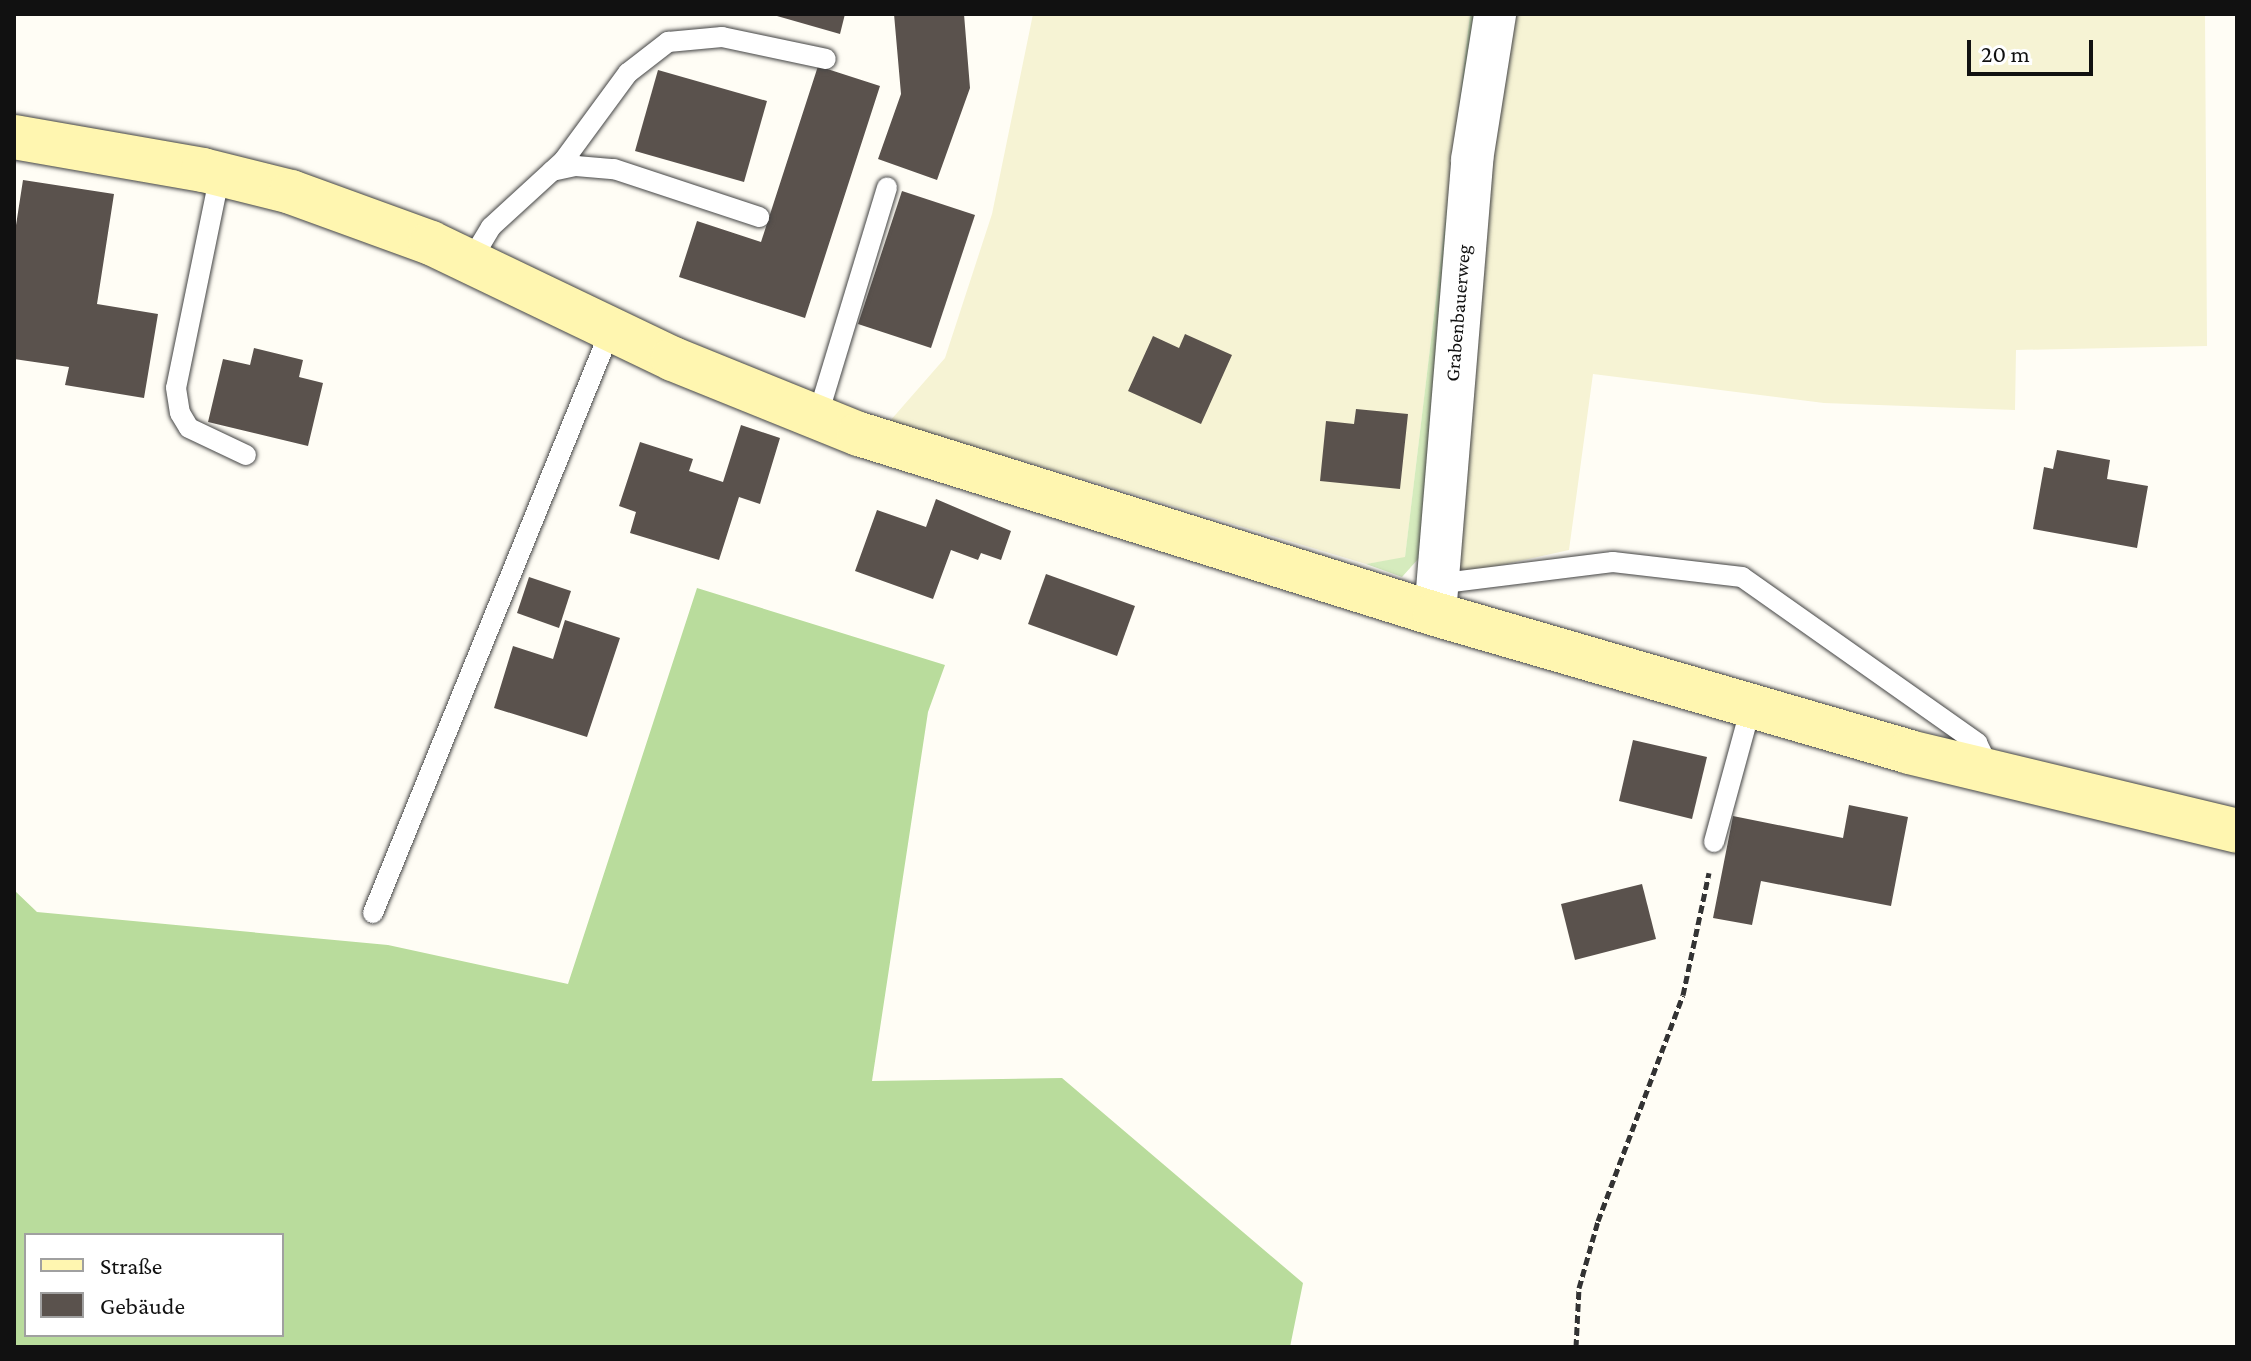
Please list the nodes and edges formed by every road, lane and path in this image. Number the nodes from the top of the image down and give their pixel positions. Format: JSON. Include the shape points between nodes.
{"nodes":[{"id":1,"x":1495,"y":14,"type":"edge"},
{"id":2,"x":826,"y":59,"type":"dead end"},
{"id":3,"x":14,"y":137,"type":"edge"},
{"id":4,"x":551,"y":171,"type":"junction"},
{"id":5,"x":220,"y":174,"type":"junction"},
{"id":6,"x":887,"y":187,"type":"dead end"},
{"id":7,"x":759,"y":217,"type":"dead end"},
{"id":8,"x":470,"y":262,"type":"junction"},
{"id":9,"x":611,"y":329,"type":"junction"},
{"id":10,"x":817,"y":418,"type":"junction"},
{"id":11,"x":246,"y":455,"type":"dead end"},
{"id":12,"x":1436,"y":599,"type":"junction"},
{"id":13,"x":1751,"y":707,"type":"junction"},
{"id":14,"x":1990,"y":772,"type":"junction"},
{"id":15,"x":2237,"y":831,"type":"edge"},
{"id":16,"x":1714,"y":842,"type":"joint"},
{"id":17,"x":373,"y":913,"type":"dead end"},
{"id":18,"x":1576,"y":1347,"type":"edge"}],
"edges":[{"from":1,"to":12,"type":"street","name":"Grabenbauerweg","via":[[1472,160]]},
{"from":2,"to":4,"type":"lane","via":[[722,37],[668,42],[628,73]]},
{"from":3,"to":5,"type":"street"},
{"from":4,"to":7,"type":"lane","via":[[576,166],[614,169]]},
{"from":4,"to":8,"type":"lane","via":[[491,227]]},
{"from":5,"to":8,"type":"street","via":[[352,212]]},
{"from":5,"to":11,"type":"lane","via":[[176,388],[189,428]]},
{"from":6,"to":10,"type":"lane"},
{"from":8,"to":9,"type":"street"},
{"from":9,"to":10,"type":"street"},
{"from":9,"to":17,"type":"lane"},
{"from":10,"to":12,"type":"street"},
{"from":12,"to":13,"type":"street"},
{"from":12,"to":14,"type":"lane","via":[[1613,562],[1742,577],[1977,743]]},
{"from":13,"to":14,"type":"street"},
{"from":13,"to":16,"type":"lane"},
{"from":14,"to":15,"type":"street"},
{"from":16,"to":18,"type":"path","via":[[1683,995],[1598,1221],[1579,1288]]}]}
